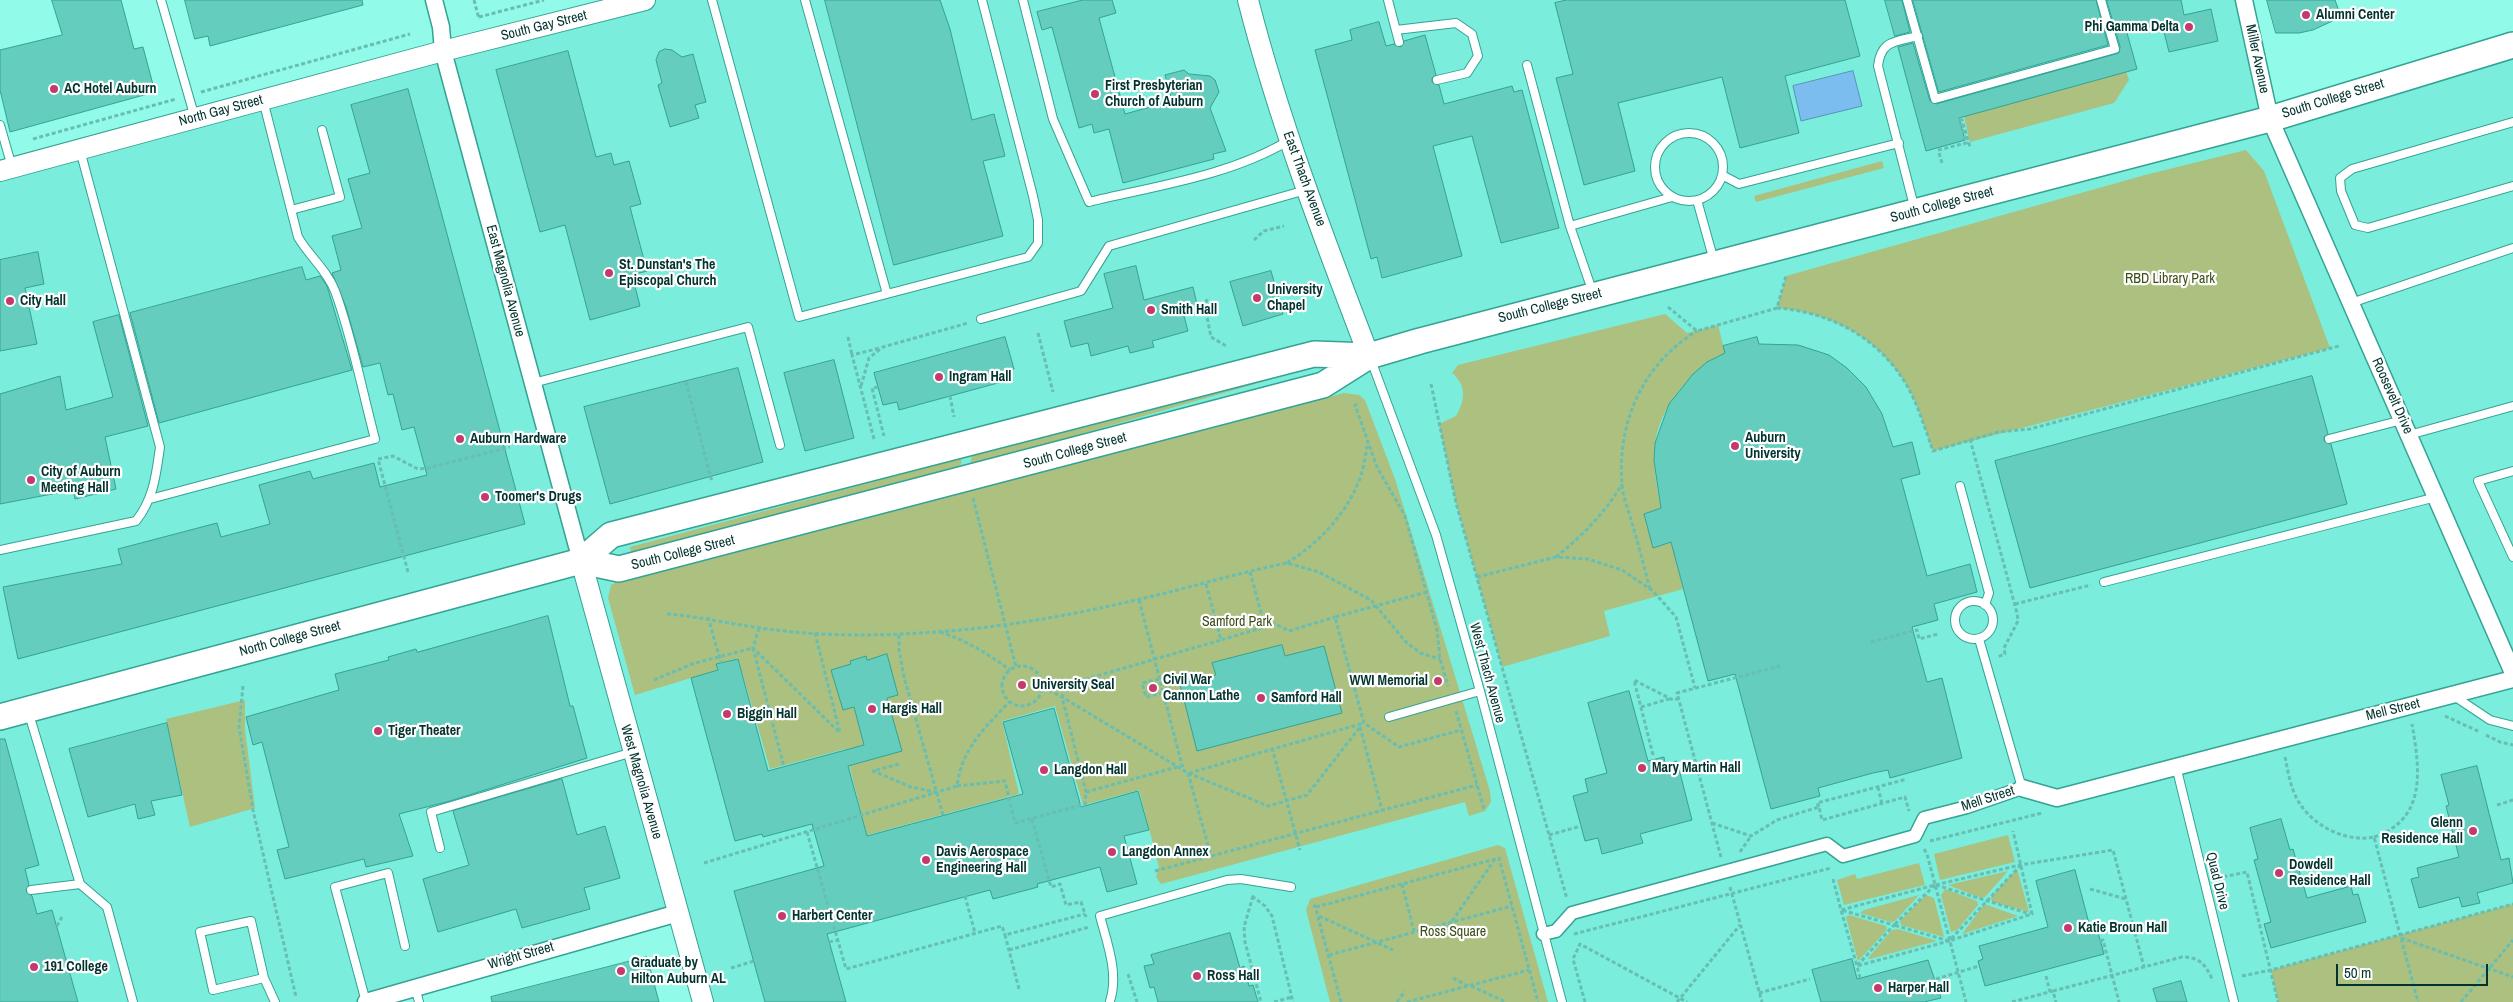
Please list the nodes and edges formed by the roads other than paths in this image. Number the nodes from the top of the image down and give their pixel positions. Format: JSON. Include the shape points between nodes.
{"nodes":[{"id":1,"x":161,"y":0,"type":"edge"},
{"id":2,"x":434,"y":0,"type":"edge"},
{"id":3,"x":645,"y":0,"type":"edge"},
{"id":4,"x":712,"y":0,"type":"edge"},
{"id":5,"x":805,"y":0,"type":"edge"},
{"id":6,"x":982,"y":0,"type":"edge"},
{"id":7,"x":1023,"y":0,"type":"edge"},
{"id":8,"x":1248,"y":0,"type":"edge"},
{"id":9,"x":1388,"y":0,"type":"edge"},
{"id":10,"x":1907,"y":0,"type":"edge"},
{"id":11,"x":2101,"y":0,"type":"edge"},
{"id":12,"x":2244,"y":0,"type":"edge"},
{"id":13,"x":616,"y":4,"type":"edge"},
{"id":14,"x":1396,"y":30,"type":"junction"},
{"id":15,"x":1918,"y":36,"type":"junction"},
{"id":16,"x":1399,"y":42,"type":"dead end"},
{"id":17,"x":2513,"y":45,"type":"edge"},
{"id":18,"x":443,"y":51,"type":"junction"},
{"id":19,"x":1527,"y":65,"type":"dead end"},
{"id":20,"x":1437,"y":80,"type":"dead end"},
{"id":21,"x":263,"y":100,"type":"junction"},
{"id":22,"x":194,"y":118,"type":"junction"},
{"id":23,"x":2270,"y":118,"type":"junction"},
{"id":24,"x":2513,"y":122,"type":"edge"},
{"id":25,"x":0,"y":125,"type":"edge"},
{"id":26,"x":322,"y":130,"type":"dead end"},
{"id":27,"x":1290,"y":140,"type":"junction"},
{"id":28,"x":1899,"y":143,"type":"junction"},
{"id":29,"x":80,"y":149,"type":"junction"},
{"id":30,"x":6,"y":169,"type":"edge"},
{"id":31,"x":1722,"y":175,"type":"junction"},
{"id":32,"x":2513,"y":186,"type":"edge"},
{"id":33,"x":1308,"y":190,"type":"junction"},
{"id":34,"x":1672,"y":197,"type":"junction"},
{"id":35,"x":1697,"y":200,"type":"junction"},
{"id":36,"x":292,"y":210,"type":"junction"},
{"id":37,"x":1916,"y":212,"type":"junction"},
{"id":38,"x":1570,"y":226,"type":"junction"},
{"id":39,"x":2513,"y":248,"type":"edge"},
{"id":40,"x":1715,"y":264,"type":"junction"},
{"id":41,"x":887,"y":294,"type":"junction"},
{"id":42,"x":1594,"y":295,"type":"junction"},
{"id":43,"x":2350,"y":303,"type":"junction"},
{"id":44,"x":981,"y":319,"type":"road end"},
{"id":45,"x":1370,"y":356,"type":"junction"},
{"id":46,"x":533,"y":383,"type":"junction"},
{"id":47,"x":2513,"y":406,"type":"edge"},
{"id":48,"x":2402,"y":420,"type":"junction"},
{"id":49,"x":2409,"y":435,"type":"junction"},
{"id":50,"x":2329,"y":439,"type":"dead end"},
{"id":51,"x":780,"y":444,"type":"dead end"},
{"id":52,"x":2513,"y":471,"type":"edge"},
{"id":53,"x":1960,"y":486,"type":"dead end"},
{"id":54,"x":2436,"y":498,"type":"junction"},
{"id":55,"x":150,"y":499,"type":"junction"},
{"id":56,"x":0,"y":550,"type":"edge"},
{"id":57,"x":2513,"y":557,"type":"edge"},
{"id":58,"x":581,"y":561,"type":"junction"},
{"id":59,"x":2104,"y":582,"type":"road end"},
{"id":60,"x":1985,"y":605,"type":"junction"},
{"id":61,"x":1979,"y":639,"type":"junction"},
{"id":62,"x":2513,"y":673,"type":"edge"},
{"id":63,"x":2513,"y":679,"type":"edge"},
{"id":64,"x":1480,"y":691,"type":"junction"},
{"id":65,"x":2453,"y":694,"type":"junction"},
{"id":66,"x":28,"y":709,"type":"junction"},
{"id":67,"x":0,"y":717,"type":"edge"},
{"id":68,"x":1389,"y":718,"type":"dead end"},
{"id":69,"x":2513,"y":726,"type":"edge"},
{"id":70,"x":633,"y":752,"type":"junction"},
{"id":71,"x":2176,"y":766,"type":"junction"},
{"id":72,"x":2022,"y":788,"type":"junction"},
{"id":73,"x":440,"y":848,"type":"dead end"},
{"id":74,"x":80,"y":884,"type":"junction"},
{"id":75,"x":1291,"y":888,"type":"dead end"},
{"id":76,"x":30,"y":890,"type":"dead end"},
{"id":77,"x":678,"y":912,"type":"junction"},
{"id":78,"x":1550,"y":933,"type":"junction"},
{"id":79,"x":405,"y":946,"type":"dead end"},
{"id":80,"x":264,"y":978,"type":"junction"},
{"id":81,"x":417,"y":994,"type":"edge"},
{"id":82,"x":1110,"y":1001,"type":"edge"},
{"id":83,"x":133,"y":1002,"type":"edge"},
{"id":84,"x":274,"y":1002,"type":"edge"},
{"id":85,"x":366,"y":1002,"type":"edge"},
{"id":86,"x":702,"y":1002,"type":"edge"},
{"id":87,"x":1562,"y":1002,"type":"edge"},
{"id":88,"x":2234,"y":1002,"type":"edge"}],
"edges":[{"from":1,"to":22,"type":"lane"},
{"from":2,"to":18,"type":"street","name":"East Magnolia Avenue"},
{"from":3,"to":13,"type":"street","name":"South Gay Street"},
{"from":4,"to":41,"type":"lane","via":[[799,317]]},
{"from":5,"to":41,"type":"lane"},
{"from":6,"to":41,"type":"lane","via":[[1035,204],[1038,243],[1028,257]]},
{"from":7,"to":27,"type":"lane","via":[[1053,120],[1089,202],[1226,169],[1264,155]]},
{"from":8,"to":27,"type":"street","name":"East Thach Avenue","via":[[1266,70]]},
{"from":9,"to":14,"type":"lane"},
{"from":10,"to":15,"type":"lane"},
{"from":11,"to":15,"type":"lane","via":[[2115,49],[1935,99]]},
{"from":12,"to":23,"type":"street","name":"Miller Avenue"},
{"from":13,"to":18,"type":"street","name":"South Gay Street"},
{"from":14,"to":16,"type":"lane"},
{"from":14,"to":20,"type":"lane","via":[[1456,24],[1472,34],[1478,56],[1467,73]]},
{"from":15,"to":28,"type":"lane","via":[[1886,45],[1879,52],[1878,66]]},
{"from":17,"to":23,"type":"main road","name":"South College Street"},
{"from":18,"to":21,"type":"street","name":"North Gay Street"},
{"from":18,"to":46,"type":"street","name":"East Magnolia Avenue"},
{"from":19,"to":38,"type":"lane"},
{"from":21,"to":22,"type":"street","name":"North Gay Street"},
{"from":21,"to":36,"type":"lane"},
{"from":22,"to":29,"type":"street","name":"North Gay Street"},
{"from":23,"to":37,"type":"main road","name":"South College Street"},
{"from":23,"to":43,"type":"street","name":"Roosevelt Drive"},
{"from":24,"to":32,"type":"lane","via":[[2352,168],[2340,178],[2341,191],[2355,225],[2368,228]]},
{"from":25,"to":30,"type":"lane","via":[[6,147]]},
{"from":26,"to":36,"type":"lane","via":[[340,197]]},
{"from":27,"to":33,"type":"street","name":"East Thach Avenue"},
{"from":28,"to":31,"type":"lane","via":[[1739,184]]},
{"from":28,"to":37,"type":"lane"},
{"from":29,"to":30,"type":"street","name":"North Gay Street"},
{"from":29,"to":55,"type":"lane","via":[[160,447]]},
{"from":31,"to":34,"type":"lane","via":[[1722,161],[1708,138],[1695,133],[1681,133],[1668,139],[1654,162],[1662,188]]},
{"from":31,"to":35,"type":"lane","via":[[1708,195]]},
{"from":33,"to":44,"type":"lane","via":[[1108,246],[1081,292]]},
{"from":33,"to":45,"type":"street","name":"East Thach Avenue"},
{"from":34,"to":35,"type":"lane","via":[[1684,201]]},
{"from":34,"to":38,"type":"lane"},
{"from":35,"to":40,"type":"lane"},
{"from":36,"to":55,"type":"lane","via":[[298,238],[334,289],[375,438]]},
{"from":37,"to":40,"type":"main road","name":"South College Street"},
{"from":38,"to":42,"type":"lane"},
{"from":39,"to":43,"type":"lane"},
{"from":40,"to":42,"type":"main road","name":"South College Street"},
{"from":42,"to":45,"type":"main road","name":"South College Street"},
{"from":43,"to":48,"type":"street","name":"Roosevelt Drive"},
{"from":45,"to":58,"type":"main road","name":"South College Street","via":[[1314,354],[620,533],[611,536]]},
{"from":45,"to":58,"type":"main road","name":"South College Street","via":[[1323,385],[968,479],[619,569]]},
{"from":45,"to":64,"type":"lane","name":"West Thach Avenue","via":[[1436,535]]},
{"from":46,"to":51,"type":"lane","via":[[748,327]]},
{"from":46,"to":58,"type":"street","name":"East Magnolia Avenue"},
{"from":47,"to":49,"type":"lane"},
{"from":48,"to":49,"type":"street","name":"Roosevelt Drive"},
{"from":48,"to":50,"type":"lane"},
{"from":49,"to":54,"type":"street","name":"Roosevelt Drive"},
{"from":52,"to":57,"type":"lane","via":[[2478,481]]},
{"from":53,"to":60,"type":"lane","via":[[1989,593]]},
{"from":54,"to":59,"type":"lane"},
{"from":54,"to":62,"type":"street","name":"Roosevelt Drive"},
{"from":55,"to":56,"type":"lane","via":[[136,521]]},
{"from":58,"to":66,"type":"main road","name":"North College Street"},
{"from":58,"to":70,"type":"street","name":"West Magnolia Avenue"},
{"from":60,"to":61,"type":"lane","via":[[1992,615],[1992,626]]},
{"from":60,"to":61,"type":"lane","via":[[1968,603],[1956,617],[1962,634]]},
{"from":61,"to":72,"type":"lane"},
{"from":63,"to":65,"type":"street","name":"Mell Street"},
{"from":64,"to":68,"type":"lane"},
{"from":64,"to":78,"type":"lane","name":"West Thach Avenue","via":[[1513,817]]},
{"from":65,"to":69,"type":"lane","via":[[2490,720]]},
{"from":65,"to":71,"type":"street","name":"Mell Street"},
{"from":66,"to":67,"type":"main road","name":"North College Street"},
{"from":66,"to":74,"type":"lane"},
{"from":70,"to":73,"type":"lane","via":[[431,812]]},
{"from":70,"to":77,"type":"street","name":"West Magnolia Avenue"},
{"from":71,"to":72,"type":"street","name":"Mell Street","via":[[2057,798]]},
{"from":71,"to":88,"type":"lane","name":"Quad Drive"},
{"from":72,"to":78,"type":"street","name":"Mell Street","via":[[1924,818],[1915,836],[1843,856],[1827,844],[1725,870],[1572,913]]},
{"from":74,"to":76,"type":"lane"},
{"from":74,"to":83,"type":"lane","via":[[107,907]]},
{"from":75,"to":82,"type":"lane","via":[[1241,879],[1226,880],[1100,916],[1113,963]]},
{"from":77,"to":81,"type":"street","name":"Wright Street"},
{"from":77,"to":86,"type":"street","name":"West Magnolia Avenue"},
{"from":78,"to":87,"type":"lane","name":"West Thach Avenue"},
{"from":79,"to":85,"type":"lane","via":[[388,873],[335,887]]},
{"from":80,"to":80,"type":"lane","via":[[251,921],[200,932],[213,990]]},
{"from":80,"to":84,"type":"lane"},
{"from":81,"to":85,"type":"street","name":"Wright Street"}]}
